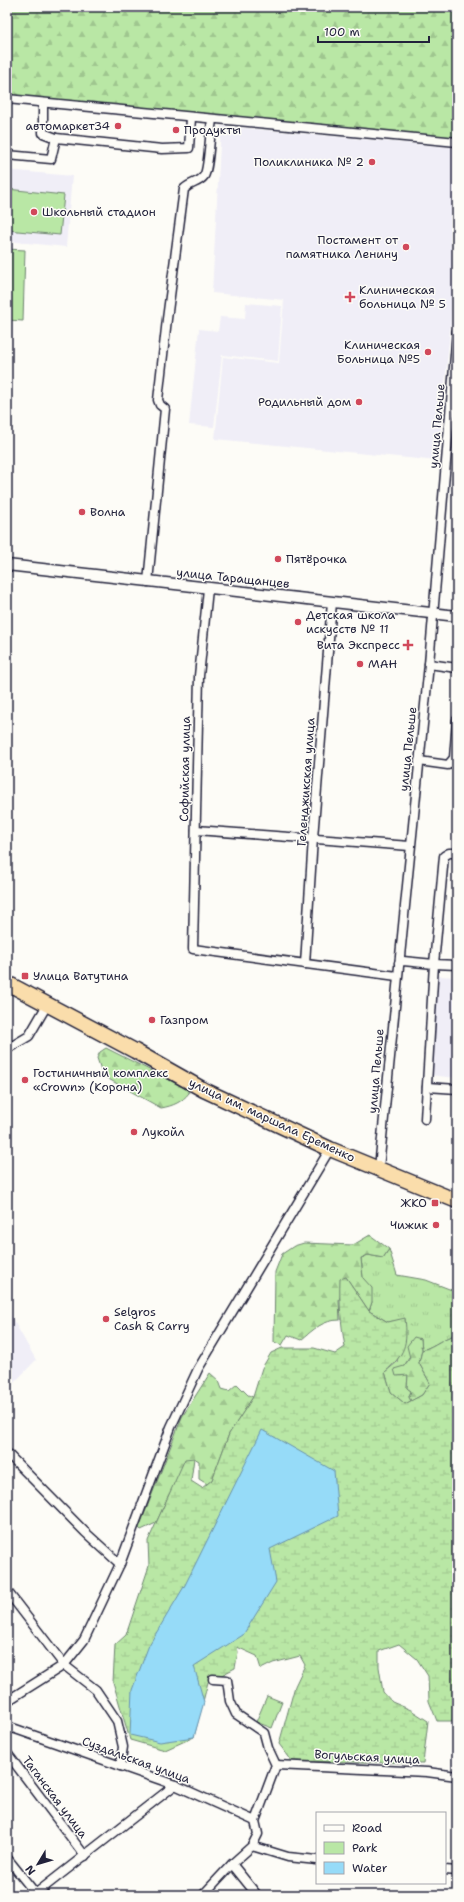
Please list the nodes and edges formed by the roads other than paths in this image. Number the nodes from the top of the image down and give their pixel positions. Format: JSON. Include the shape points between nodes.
{"nodes":[{"id":1,"x":7,"y":99,"type":"edge"},
{"id":2,"x":43,"y":103,"type":"junction"},
{"id":3,"x":191,"y":118,"type":"junction"},
{"id":4,"x":212,"y":120,"type":"junction"},
{"id":5,"x":56,"y":138,"type":"junction"},
{"id":6,"x":457,"y":142,"type":"edge"},
{"id":7,"x":7,"y":155,"type":"edge"},
{"id":8,"x":457,"y":331,"type":"edge"},
{"id":9,"x":7,"y":565,"type":"edge"},
{"id":10,"x":148,"y":582,"type":"junction"},
{"id":11,"x":208,"y":589,"type":"junction"},
{"id":12,"x":332,"y":602,"type":"junction"},
{"id":13,"x":432,"y":613,"type":"junction"},
{"id":14,"x":457,"y":616,"type":"edge"},
{"id":15,"x":429,"y":664,"type":"junction"},
{"id":16,"x":457,"y":668,"type":"edge"},
{"id":17,"x":457,"y":720,"type":"edge"},
{"id":18,"x":419,"y":761,"type":"junction"},
{"id":19,"x":196,"y":830,"type":"junction"},
{"id":20,"x":313,"y":838,"type":"junction"},
{"id":21,"x":410,"y":846,"type":"junction"},
{"id":22,"x":457,"y":853,"type":"edge"},
{"id":23,"x":399,"y":963,"type":"junction"},
{"id":24,"x":305,"y":964,"type":"junction"},
{"id":25,"x":434,"y":964,"type":"junction"},
{"id":26,"x":457,"y":965,"type":"edge"},
{"id":27,"x":397,"y":976,"type":"junction"},
{"id":28,"x":7,"y":983,"type":"edge"},
{"id":29,"x":47,"y":1005,"type":"junction"},
{"id":30,"x":7,"y":1050,"type":"edge"},
{"id":31,"x":427,"y":1087,"type":"junction"},
{"id":32,"x":457,"y":1089,"type":"edge"},
{"id":33,"x":425,"y":1119,"type":"dead end"},
{"id":34,"x":330,"y":1149,"type":"junction"},
{"id":35,"x":379,"y":1168,"type":"junction"},
{"id":36,"x":457,"y":1201,"type":"edge"},
{"id":37,"x":7,"y":1453,"type":"edge"},
{"id":38,"x":120,"y":1564,"type":"junction"},
{"id":39,"x":7,"y":1591,"type":"edge"},
{"id":40,"x":64,"y":1665,"type":"junction"},
{"id":41,"x":213,"y":1679,"type":"dead end"},
{"id":42,"x":7,"y":1701,"type":"edge"},
{"id":43,"x":7,"y":1726,"type":"edge"},
{"id":44,"x":7,"y":1753,"type":"edge"},
{"id":45,"x":14,"y":1764,"type":"junction"},
{"id":46,"x":276,"y":1765,"type":"junction"},
{"id":47,"x":120,"y":1766,"type":"junction"},
{"id":48,"x":7,"y":1769,"type":"edge"},
{"id":49,"x":457,"y":1776,"type":"edge"},
{"id":50,"x":175,"y":1785,"type":"junction"},
{"id":51,"x":255,"y":1821,"type":"junction"},
{"id":52,"x":252,"y":1846,"type":"junction"},
{"id":53,"x":85,"y":1856,"type":"junction"},
{"id":54,"x":7,"y":1858,"type":"edge"},
{"id":55,"x":316,"y":1860,"type":"edge"},
{"id":56,"x":232,"y":1864,"type":"junction"},
{"id":57,"x":446,"y":1870,"type":"edge"},
{"id":58,"x":457,"y":1871,"type":"edge"},
{"id":59,"x":35,"y":1894,"type":"edge"},
{"id":60,"x":203,"y":1895,"type":"edge"},
{"id":61,"x":257,"y":1895,"type":"edge"}],
"edges":[{"from":1,"to":2,"type":"street"},
{"from":2,"to":3,"type":"street"},
{"from":2,"to":5,"type":"street","via":[[43,133]]},
{"from":3,"to":4,"type":"street"},
{"from":3,"to":5,"type":"street","via":[[189,148],[162,149]]},
{"from":4,"to":6,"type":"street"},
{"from":4,"to":10,"type":"street","via":[[206,174],[199,182],[189,184],[184,189],[175,253],[158,400],[165,409]]},
{"from":5,"to":7,"type":"street","via":[[51,159]]},
{"from":8,"to":13,"type":"street","name":"улица Пельше"},
{"from":9,"to":10,"type":"street","name":"улица Таращанцев"},
{"from":10,"to":11,"type":"street","name":"улица Таращанцев"},
{"from":11,"to":12,"type":"street","name":"улица Таращанцев"},
{"from":11,"to":19,"type":"street","name":"Софийская улица","via":[[199,676]]},
{"from":12,"to":13,"type":"street","name":"улица Таращанцев"},
{"from":12,"to":20,"type":"street","name":"Геленджикская улица"},
{"from":13,"to":14,"type":"street","name":"улица Таращанцев"},
{"from":13,"to":15,"type":"street","name":"улица Пельше"},
{"from":15,"to":16,"type":"street"},
{"from":15,"to":18,"type":"street","name":"улица Пельше"},
{"from":17,"to":18,"type":"street","via":[[452,762],[448,765]]},
{"from":18,"to":21,"type":"street","name":"улица Пельше"},
{"from":19,"to":20,"type":"street"},
{"from":19,"to":24,"type":"street","name":"Софийская улица","via":[[193,949]]},
{"from":20,"to":21,"type":"street"},
{"from":20,"to":24,"type":"street","name":"Геленджикская улица"},
{"from":21,"to":23,"type":"street","name":"улица Пельше"},
{"from":22,"to":25,"type":"street","via":[[444,856]]},
{"from":23,"to":25,"type":"street","via":[[403,961]]},
{"from":23,"to":27,"type":"street","name":"улица Пельше"},
{"from":24,"to":27,"type":"street"},
{"from":25,"to":26,"type":"street"},
{"from":25,"to":31,"type":"street"},
{"from":27,"to":35,"type":"street","name":"улица Пельше"},
{"from":28,"to":29,"type":"highway","name":"улица им. маршала Еременко"},
{"from":29,"to":30,"type":"street","via":[[29,1036]]},
{"from":29,"to":34,"type":"highway","name":"улица им. маршала Еременко","via":[[204,1090]]},
{"from":31,"to":32,"type":"street"},
{"from":31,"to":33,"type":"street"},
{"from":34,"to":35,"type":"highway","name":"улица им. маршала Еременко"},
{"from":34,"to":38,"type":"street","via":[[198,1370],[171,1427]]},
{"from":35,"to":36,"type":"highway","name":"улица им. маршала Еременко"},
{"from":37,"to":38,"type":"street"},
{"from":38,"to":40,"type":"street","via":[[84,1640]]},
{"from":39,"to":40,"type":"street"},
{"from":40,"to":42,"type":"street"},
{"from":40,"to":47,"type":"street","via":[[96,1690],[117,1721],[123,1747]]},
{"from":41,"to":46,"type":"street","via":[[227,1680],[230,1701],[236,1714],[264,1733]]},
{"from":43,"to":47,"type":"street","name":"Суздальская улица"},
{"from":44,"to":45,"type":"street","name":"Таганская улица"},
{"from":45,"to":48,"type":"street"},
{"from":45,"to":53,"type":"street","name":"Таганская улица"},
{"from":46,"to":49,"type":"street","name":"Вогульская улица","via":[[427,1772]]},
{"from":46,"to":51,"type":"street"},
{"from":47,"to":50,"type":"street","name":"Суздальская улица"},
{"from":50,"to":51,"type":"street","name":"Суздальская улица"},
{"from":50,"to":53,"type":"street"},
{"from":51,"to":52,"type":"street","via":[[258,1834]]},
{"from":52,"to":55,"type":"street","via":[[288,1857]]},
{"from":52,"to":56,"type":"street"},
{"from":53,"to":59,"type":"street"},
{"from":54,"to":59,"type":"street"},
{"from":56,"to":60,"type":"street"},
{"from":56,"to":61,"type":"street"},
{"from":57,"to":58,"type":"street"}]}
